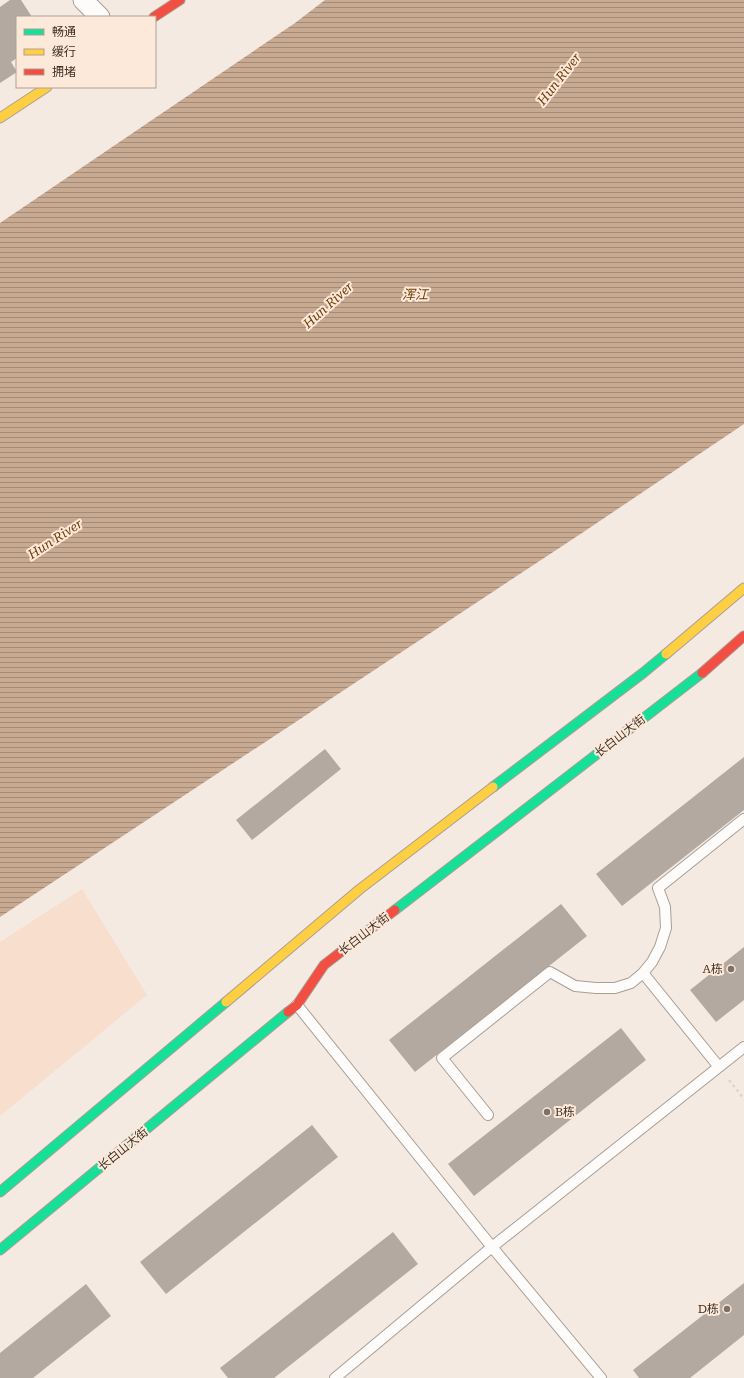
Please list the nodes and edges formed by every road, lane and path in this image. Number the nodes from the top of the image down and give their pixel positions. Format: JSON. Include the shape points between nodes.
{"nodes":[{"id":1,"x":83,"y":0,"type":"edge"},
{"id":2,"x":180,"y":0,"type":"edge"},
{"id":3,"x":99,"y":16,"type":"edge"},
{"id":4,"x":156,"y":16,"type":"edge"},
{"id":5,"x":45,"y":88,"type":"edge"},
{"id":6,"x":0,"y":118,"type":"edge"},
{"id":7,"x":744,"y":588,"type":"edge"},
{"id":8,"x":744,"y":636,"type":"edge"},
{"id":9,"x":744,"y":819,"type":"edge"},
{"id":10,"x":643,"y":973,"type":"junction"},
{"id":11,"x":298,"y":1006,"type":"junction"},
{"id":12,"x":744,"y":1047,"type":"edge"},
{"id":13,"x":718,"y":1067,"type":"junction"},
{"id":14,"x":744,"y":1099,"type":"edge"},
{"id":15,"x":488,"y":1115,"type":"dead end"},
{"id":16,"x":0,"y":1192,"type":"edge"},
{"id":17,"x":492,"y":1248,"type":"junction"},
{"id":18,"x":0,"y":1250,"type":"edge"},
{"id":19,"x":335,"y":1378,"type":"edge"},
{"id":20,"x":601,"y":1378,"type":"edge"}],
"edges":[{"from":1,"to":3,"type":"street"},
{"from":2,"to":4,"type":"main road"},
{"from":5,"to":6,"type":"main road"},
{"from":7,"to":16,"type":"main road","via":[[643,673],[360,889]]},
{"from":8,"to":11,"type":"main road","name":"长白山大街","via":[[708,668],[324,965]]},
{"from":9,"to":10,"type":"lane","via":[[658,888],[665,907],[666,928],[652,962]]},
{"from":10,"to":13,"type":"lane"},
{"from":10,"to":15,"type":"lane","via":[[631,983],[615,988],[596,988],[575,986],[550,972],[442,1058]]},
{"from":11,"to":17,"type":"lane"},
{"from":11,"to":18,"type":"main road","name":"长白山大街"},
{"from":12,"to":13,"type":"lane"},
{"from":13,"to":14,"type":"path"},
{"from":13,"to":17,"type":"lane"},
{"from":17,"to":19,"type":"lane"},
{"from":17,"to":20,"type":"lane"}]}
